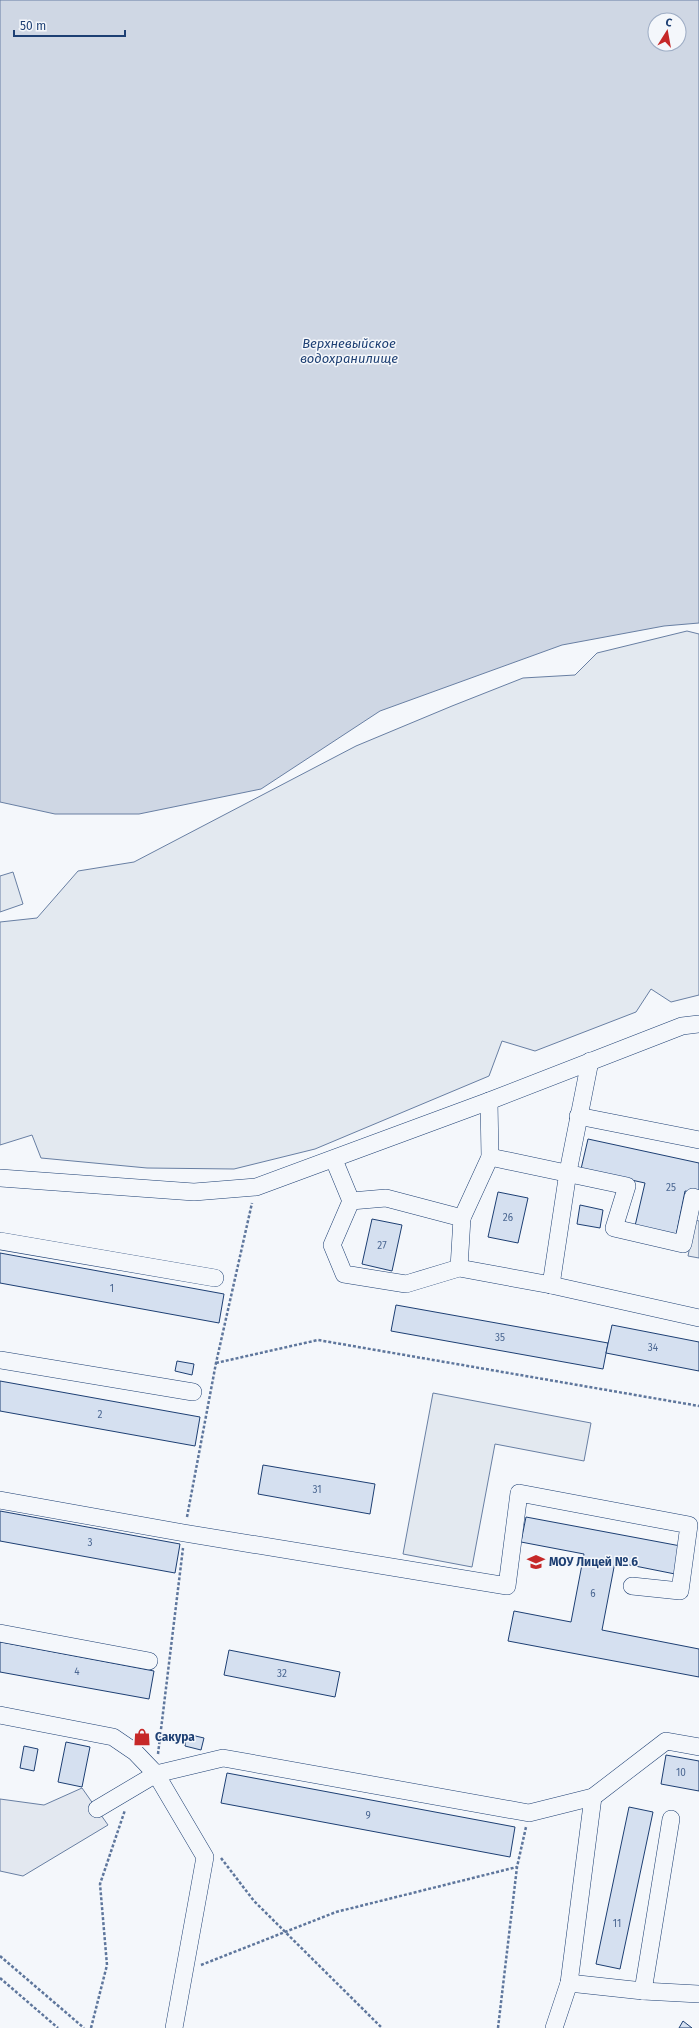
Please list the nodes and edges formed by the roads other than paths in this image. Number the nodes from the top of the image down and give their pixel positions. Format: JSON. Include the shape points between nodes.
{"nodes":[{"id":1,"x":699,"y":1024,"type":"edge"},
{"id":2,"x":590,"y":1061,"type":"junction"},
{"id":3,"x":489,"y":1101,"type":"junction"},
{"id":4,"x":578,"y":1116,"type":"junction"},
{"id":5,"x":699,"y":1140,"type":"edge"},
{"id":6,"x":490,"y":1158,"type":"junction"},
{"id":7,"x":334,"y":1160,"type":"junction"},
{"id":8,"x":568,"y":1172,"type":"junction"},
{"id":9,"x":0,"y":1178,"type":"edge"},
{"id":10,"x":699,"y":1199,"type":"edge"},
{"id":11,"x":351,"y":1201,"type":"junction"},
{"id":12,"x":462,"y":1218,"type":"junction"},
{"id":13,"x":0,"y":1240,"type":"edge"},
{"id":14,"x":460,"y":1268,"type":"junction"},
{"id":15,"x":215,"y":1278,"type":"dead end"},
{"id":16,"x":551,"y":1285,"type":"junction"},
{"id":17,"x":699,"y":1318,"type":"edge"},
{"id":18,"x":0,"y":1360,"type":"edge"},
{"id":19,"x":193,"y":1392,"type":"dead end"},
{"id":20,"x":0,"y":1500,"type":"edge"},
{"id":21,"x":632,"y":1586,"type":"dead end"},
{"id":22,"x":0,"y":1633,"type":"edge"},
{"id":23,"x":149,"y":1661,"type":"dead end"},
{"id":24,"x":0,"y":1715,"type":"edge"},
{"id":25,"x":699,"y":1747,"type":"edge"},
{"id":26,"x":156,"y":1774,"type":"junction"},
{"id":27,"x":594,"y":1797,"type":"junction"},
{"id":28,"x":97,"y":1809,"type":"dead end"},
{"id":29,"x":671,"y":1819,"type":"dead end"},
{"id":30,"x":569,"y":1983,"type":"junction"},
{"id":31,"x":643,"y":1991,"type":"junction"},
{"id":32,"x":699,"y":1994,"type":"edge"},
{"id":33,"x":174,"y":2028,"type":"edge"},
{"id":34,"x":554,"y":2028,"type":"edge"}],
"edges":[{"from":1,"to":2,"type":"street","via":[[682,1026]]},
{"from":2,"to":3,"type":"street"},
{"from":2,"to":4,"type":"street"},
{"from":3,"to":6,"type":"street"},
{"from":3,"to":7,"type":"street"},
{"from":4,"to":5,"type":"street"},
{"from":4,"to":8,"type":"street"},
{"from":6,"to":8,"type":"street"},
{"from":6,"to":12,"type":"street"},
{"from":7,"to":9,"type":"street","via":[[256,1187],[194,1192]]},
{"from":7,"to":11,"type":"street"},
{"from":8,"to":10,"type":"street","via":[[627,1186],[614,1228],[683,1244],[693,1198]]},
{"from":8,"to":16,"type":"street"},
{"from":11,"to":12,"type":"street","via":[[386,1198]]},
{"from":11,"to":14,"type":"street","via":[[332,1245],[344,1274],[406,1284]]},
{"from":12,"to":14,"type":"street"},
{"from":13,"to":15,"type":"street"},
{"from":14,"to":16,"type":"street"},
{"from":16,"to":17,"type":"street"},
{"from":18,"to":19,"type":"street"},
{"from":20,"to":21,"type":"street","via":[[508,1586],[518,1493],[689,1525],[680,1591]]},
{"from":22,"to":23,"type":"street"},
{"from":24,"to":26,"type":"street","via":[[113,1737],[135,1752]]},
{"from":25,"to":27,"type":"street","via":[[666,1741]]},
{"from":26,"to":27,"type":"street","via":[[223,1758],[529,1813]]},
{"from":26,"to":28,"type":"street"},
{"from":26,"to":33,"type":"street","via":[[205,1857]]},
{"from":27,"to":30,"type":"street"},
{"from":29,"to":31,"type":"street"},
{"from":30,"to":31,"type":"street"},
{"from":30,"to":34,"type":"street"},
{"from":31,"to":32,"type":"street"}]}
